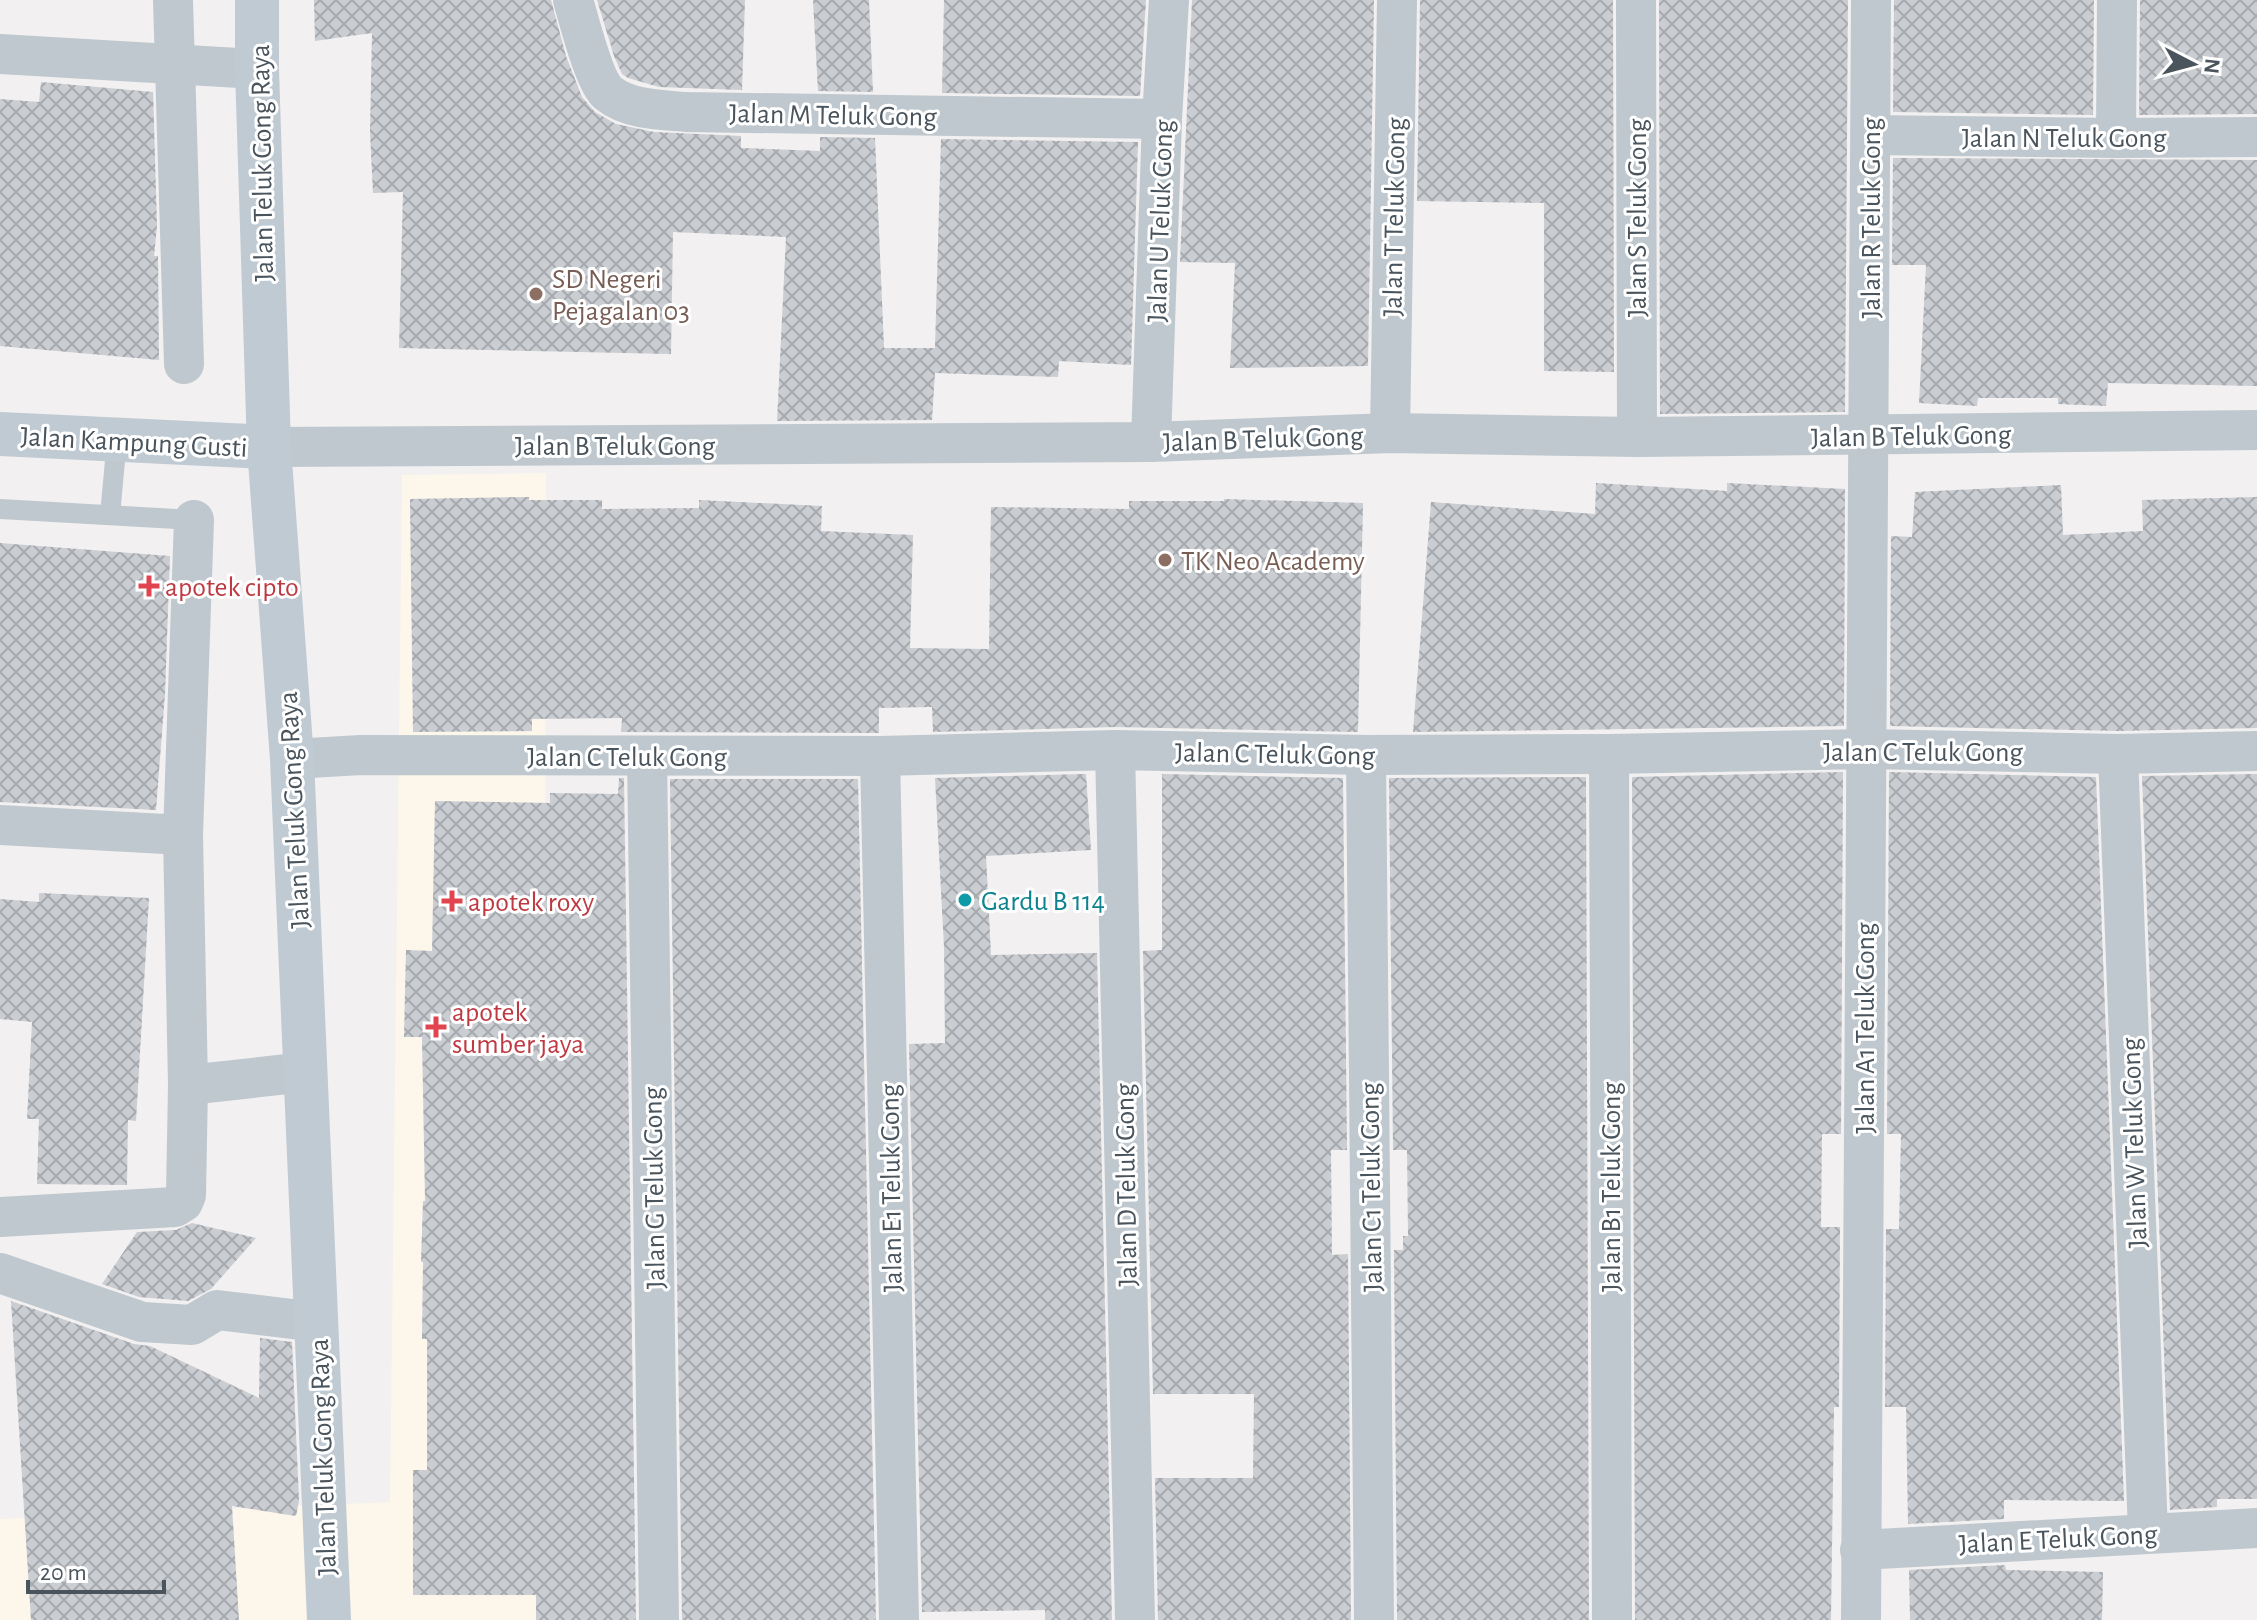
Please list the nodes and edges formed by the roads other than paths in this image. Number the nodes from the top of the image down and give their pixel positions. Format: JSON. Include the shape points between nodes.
{"nodes":[{"id":1,"x":173,"y":0,"type":"edge"},
{"id":2,"x":257,"y":0,"type":"edge"},
{"id":3,"x":573,"y":0,"type":"edge"},
{"id":4,"x":1169,"y":0,"type":"edge"},
{"id":5,"x":1397,"y":0,"type":"edge"},
{"id":6,"x":1636,"y":0,"type":"edge"},
{"id":7,"x":1871,"y":0,"type":"edge"},
{"id":8,"x":2117,"y":0,"type":"edge"},
{"id":9,"x":0,"y":54,"type":"edge"},
{"id":10,"x":174,"y":65,"type":"junction"},
{"id":11,"x":257,"y":69,"type":"junction"},
{"id":12,"x":1162,"y":119,"type":"junction"},
{"id":13,"x":1871,"y":135,"type":"junction"},
{"id":14,"x":2257,"y":137,"type":"edge"},
{"id":15,"x":2116,"y":138,"type":"junction"},
{"id":16,"x":184,"y":364,"type":"dead end"},
{"id":17,"x":2257,"y":430,"type":"edge"},
{"id":18,"x":1390,"y":433,"type":"junction"},
{"id":19,"x":0,"y":434,"type":"edge"},
{"id":20,"x":1869,"y":436,"type":"junction"},
{"id":21,"x":1637,"y":437,"type":"junction"},
{"id":22,"x":117,"y":439,"type":"junction"},
{"id":23,"x":1151,"y":442,"type":"junction"},
{"id":24,"x":269,"y":447,"type":"junction"},
{"id":25,"x":0,"y":509,"type":"edge"},
{"id":26,"x":110,"y":515,"type":"junction"},
{"id":27,"x":194,"y":520,"type":"joint"},
{"id":28,"x":1866,"y":749,"type":"junction"},
{"id":29,"x":1115,"y":750,"type":"junction"},
{"id":30,"x":2257,"y":751,"type":"edge"},
{"id":31,"x":1609,"y":754,"type":"junction"},
{"id":32,"x":2118,"y":754,"type":"junction"},
{"id":33,"x":1366,"y":755,"type":"junction"},
{"id":34,"x":880,"y":756,"type":"junction"},
{"id":35,"x":647,"y":757,"type":"junction"},
{"id":36,"x":292,"y":759,"type":"junction"},
{"id":37,"x":0,"y":825,"type":"edge"},
{"id":38,"x":183,"y":835,"type":"junction"},
{"id":39,"x":306,"y":1072,"type":"junction"},
{"id":40,"x":188,"y":1085,"type":"junction"},
{"id":41,"x":0,"y":1217,"type":"edge"},
{"id":42,"x":0,"y":1273,"type":"edge"},
{"id":43,"x":317,"y":1322,"type":"junction"},
{"id":44,"x":2257,"y":1528,"type":"edge"},
{"id":45,"x":2148,"y":1532,"type":"junction"},
{"id":46,"x":1860,"y":1550,"type":"junction"},
{"id":47,"x":329,"y":1620,"type":"edge"},
{"id":48,"x":659,"y":1620,"type":"edge"},
{"id":49,"x":899,"y":1620,"type":"edge"},
{"id":50,"x":1135,"y":1620,"type":"edge"},
{"id":51,"x":1374,"y":1620,"type":"edge"},
{"id":52,"x":1612,"y":1620,"type":"edge"},
{"id":53,"x":1861,"y":1620,"type":"edge"}],
"edges":[{"from":1,"to":10,"type":"street"},
{"from":2,"to":11,"type":"main road","name":"Jalan Teluk Gong Raya"},
{"from":3,"to":12,"type":"street","name":"Jalan M Teluk Gong","via":[[607,92],[643,108]]},
{"from":4,"to":12,"type":"street","name":"Jalan U Teluk Gong"},
{"from":5,"to":18,"type":"street","name":"Jalan T Teluk Gong"},
{"from":6,"to":21,"type":"street","name":"Jalan S Teluk Gong"},
{"from":7,"to":13,"type":"street","name":"Jalan R Teluk Gong"},
{"from":8,"to":15,"type":"street"},
{"from":9,"to":10,"type":"street"},
{"from":10,"to":11,"type":"street"},
{"from":10,"to":16,"type":"street"},
{"from":11,"to":24,"type":"main road","name":"Jalan Teluk Gong Raya"},
{"from":12,"to":23,"type":"street","name":"Jalan U Teluk Gong"},
{"from":13,"to":15,"type":"street","name":"Jalan N Teluk Gong"},
{"from":13,"to":20,"type":"street","name":"Jalan R Teluk Gong"},
{"from":14,"to":15,"type":"street","name":"Jalan N Teluk Gong"},
{"from":17,"to":20,"type":"street","name":"Jalan B Teluk Gong"},
{"from":18,"to":21,"type":"street","name":"Jalan B Teluk Gong"},
{"from":18,"to":23,"type":"street","name":"Jalan B Teluk Gong"},
{"from":19,"to":22,"type":"main road","name":"Jalan Kampung Gusti"},
{"from":20,"to":21,"type":"street","name":"Jalan B Teluk Gong"},
{"from":20,"to":28,"type":"street","name":"Jalan A1 Teluk Gong"},
{"from":22,"to":24,"type":"main road","name":"Jalan Kampung Gusti"},
{"from":22,"to":26,"type":"lane"},
{"from":23,"to":24,"type":"street","name":"Jalan B Teluk Gong"},
{"from":24,"to":36,"type":"main road","name":"Jalan Teluk Gong Raya"},
{"from":25,"to":26,"type":"lane"},
{"from":26,"to":27,"type":"lane"},
{"from":27,"to":38,"type":"street"},
{"from":28,"to":31,"type":"street","name":"Jalan C Teluk Gong"},
{"from":28,"to":32,"type":"street","name":"Jalan C Teluk Gong"},
{"from":28,"to":46,"type":"street","name":"Jalan A1 Teluk Gong"},
{"from":29,"to":33,"type":"street","name":"Jalan C Teluk Gong"},
{"from":29,"to":34,"type":"street","name":"Jalan C Teluk Gong"},
{"from":29,"to":50,"type":"street","name":"Jalan D Teluk Gong"},
{"from":30,"to":32,"type":"street","name":"Jalan C Teluk Gong"},
{"from":31,"to":33,"type":"street","name":"Jalan C Teluk Gong"},
{"from":31,"to":52,"type":"street","name":"Jalan B1 Teluk Gong"},
{"from":32,"to":45,"type":"street","name":"Jalan W Teluk Gong"},
{"from":33,"to":51,"type":"street","name":"Jalan C1 Teluk Gong"},
{"from":34,"to":35,"type":"street","name":"Jalan C Teluk Gong"},
{"from":34,"to":49,"type":"street","name":"Jalan E1 Teluk Gong"},
{"from":35,"to":36,"type":"street","name":"Jalan C Teluk Gong"},
{"from":35,"to":48,"type":"street","name":"Jalan G Teluk Gong"},
{"from":36,"to":39,"type":"main road","name":"Jalan Teluk Gong Raya"},
{"from":37,"to":38,"type":"street"},
{"from":38,"to":40,"type":"street"},
{"from":39,"to":40,"type":"street"},
{"from":39,"to":43,"type":"main road","name":"Jalan Teluk Gong Raya"},
{"from":40,"to":41,"type":"street","via":[[183,1202],[175,1207]]},
{"from":42,"to":43,"type":"street","via":[[142,1322],[192,1325],[217,1310]]},
{"from":43,"to":47,"type":"main road","name":"Jalan Teluk Gong Raya"},
{"from":44,"to":45,"type":"street","name":"Jalan E Teluk Gong"},
{"from":45,"to":46,"type":"street","name":"Jalan E Teluk Gong"},
{"from":46,"to":53,"type":"street","name":"Jalan A1 Teluk Gong"}]}
